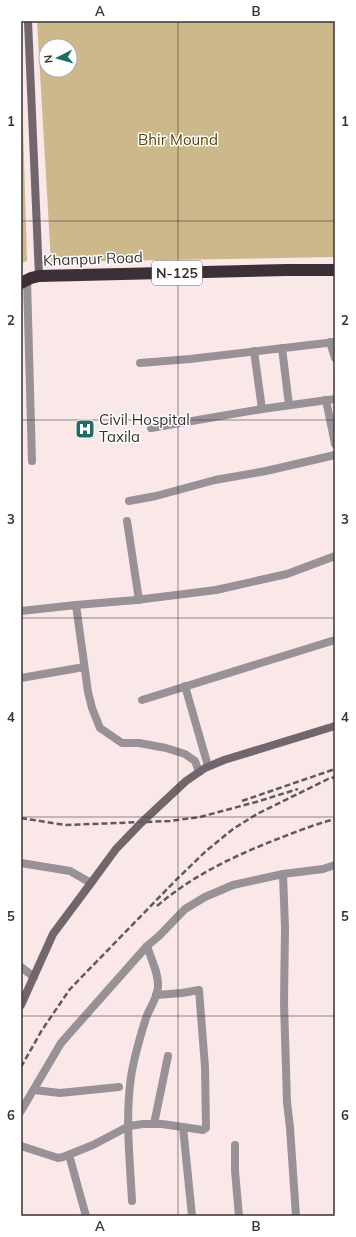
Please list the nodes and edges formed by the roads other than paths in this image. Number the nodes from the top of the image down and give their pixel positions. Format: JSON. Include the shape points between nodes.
{"nodes":[{"id":1,"x":28,"y":21,"type":"edge"},
{"id":2,"x":335,"y":270,"type":"edge"},
{"id":3,"x":39,"y":276,"type":"junction"},
{"id":4,"x":24,"y":282,"type":"edge"},
{"id":5,"x":333,"y":342,"type":"edge"},
{"id":6,"x":282,"y":348,"type":"junction"},
{"id":7,"x":254,"y":351,"type":"junction"},
{"id":8,"x":335,"y":358,"type":"edge"},
{"id":9,"x":140,"y":363,"type":"dead end"},
{"id":10,"x":335,"y":399,"type":"edge"},
{"id":11,"x":326,"y":400,"type":"junction"},
{"id":12,"x":289,"y":405,"type":"junction"},
{"id":13,"x":262,"y":409,"type":"junction"},
{"id":14,"x":151,"y":428,"type":"dead end"},
{"id":15,"x":335,"y":444,"type":"edge"},
{"id":16,"x":335,"y":455,"type":"edge"},
{"id":17,"x":32,"y":461,"type":"dead end"},
{"id":18,"x":129,"y":501,"type":"dead end"},
{"id":19,"x":127,"y":521,"type":"dead end"},
{"id":20,"x":335,"y":556,"type":"edge"},
{"id":21,"x":138,"y":600,"type":"junction"},
{"id":22,"x":76,"y":605,"type":"junction"},
{"id":23,"x":21,"y":611,"type":"edge"},
{"id":24,"x":335,"y":640,"type":"edge"},
{"id":25,"x":84,"y":668,"type":"junction"},
{"id":26,"x":21,"y":678,"type":"edge"},
{"id":27,"x":185,"y":686,"type":"junction"},
{"id":28,"x":142,"y":700,"type":"dead end"},
{"id":29,"x":335,"y":726,"type":"edge"},
{"id":30,"x":208,"y":766,"type":"junction"},
{"id":31,"x":199,"y":772,"type":"junction"},
{"id":32,"x":21,"y":863,"type":"edge"},
{"id":33,"x":335,"y":866,"type":"edge"},
{"id":34,"x":283,"y":874,"type":"junction"},
{"id":35,"x":90,"y":883,"type":"junction"},
{"id":36,"x":147,"y":946,"type":"junction"},
{"id":37,"x":21,"y":967,"type":"edge"},
{"id":38,"x":34,"y":977,"type":"junction"},
{"id":39,"x":156,"y":995,"type":"junction"},
{"id":40,"x":21,"y":1006,"type":"edge"},
{"id":41,"x":168,"y":1056,"type":"dead end"},
{"id":42,"x":119,"y":1087,"type":"dead end"},
{"id":43,"x":34,"y":1090,"type":"junction"},
{"id":44,"x":21,"y":1111,"type":"edge"},
{"id":45,"x":154,"y":1124,"type":"junction"},
{"id":46,"x":129,"y":1126,"type":"junction"},
{"id":47,"x":183,"y":1127,"type":"junction"},
{"id":48,"x":235,"y":1145,"type":"dead end"},
{"id":49,"x":21,"y":1146,"type":"edge"},
{"id":50,"x":69,"y":1155,"type":"junction"},
{"id":51,"x":132,"y":1202,"type":"dead end"},
{"id":52,"x":86,"y":1216,"type":"edge"},
{"id":53,"x":192,"y":1216,"type":"edge"},
{"id":54,"x":239,"y":1216,"type":"edge"},
{"id":55,"x":296,"y":1216,"type":"edge"}],
"edges":[{"from":1,"to":3,"type":"street"},
{"from":2,"to":3,"type":"highway","name":"Khanpur Road","number":"N-125"},
{"from":3,"to":4,"type":"highway","name":"Khanpur Road","number":"N-125"},
{"from":4,"to":17,"type":"street"},
{"from":5,"to":6,"type":"street"},
{"from":5,"to":8,"type":"street"},
{"from":6,"to":7,"type":"street"},
{"from":6,"to":12,"type":"street"},
{"from":7,"to":9,"type":"street"},
{"from":7,"to":13,"type":"street"},
{"from":10,"to":11,"type":"street"},
{"from":11,"to":12,"type":"street"},
{"from":11,"to":15,"type":"street"},
{"from":12,"to":13,"type":"street"},
{"from":13,"to":14,"type":"street"},
{"from":16,"to":18,"type":"street"},
{"from":19,"to":21,"type":"street"},
{"from":20,"to":21,"type":"street","via":[[287,574],[216,590]]},
{"from":21,"to":22,"type":"street"},
{"from":22,"to":23,"type":"street"},
{"from":22,"to":25,"type":"street"},
{"from":24,"to":27,"type":"street"},
{"from":25,"to":26,"type":"street"},
{"from":25,"to":31,"type":"street","via":[[92,708],[100,728],[122,743],[139,743],[184,754],[195,761]]},
{"from":27,"to":28,"type":"street"},
{"from":27,"to":30,"type":"street"},
{"from":29,"to":30,"type":"street"},
{"from":30,"to":31,"type":"street"},
{"from":31,"to":35,"type":"street","via":[[141,822]]},
{"from":32,"to":35,"type":"street","via":[[70,871]]},
{"from":33,"to":34,"type":"street"},
{"from":34,"to":36,"type":"street","via":[[233,885],[205,897],[185,909]]},
{"from":34,"to":55,"type":"street","via":[[287,1102]]},
{"from":35,"to":38,"type":"street","via":[[53,934]]},
{"from":36,"to":39,"type":"street","via":[[158,979]]},
{"from":36,"to":43,"type":"street","via":[[61,1043]]},
{"from":37,"to":38,"type":"street"},
{"from":38,"to":40,"type":"street"},
{"from":39,"to":46,"type":"street","via":[[134,1061]]},
{"from":39,"to":47,"type":"street","via":[[199,990],[205,1066],[206,1128],[203,1130]]},
{"from":41,"to":45,"type":"street"},
{"from":42,"to":43,"type":"street","via":[[60,1093]]},
{"from":43,"to":44,"type":"street"},
{"from":45,"to":46,"type":"street"},
{"from":45,"to":47,"type":"street"},
{"from":46,"to":50,"type":"street"},
{"from":46,"to":51,"type":"street"},
{"from":47,"to":53,"type":"street"},
{"from":48,"to":54,"type":"street"},
{"from":49,"to":50,"type":"street","via":[[58,1158]]},
{"from":50,"to":52,"type":"street"}]}
